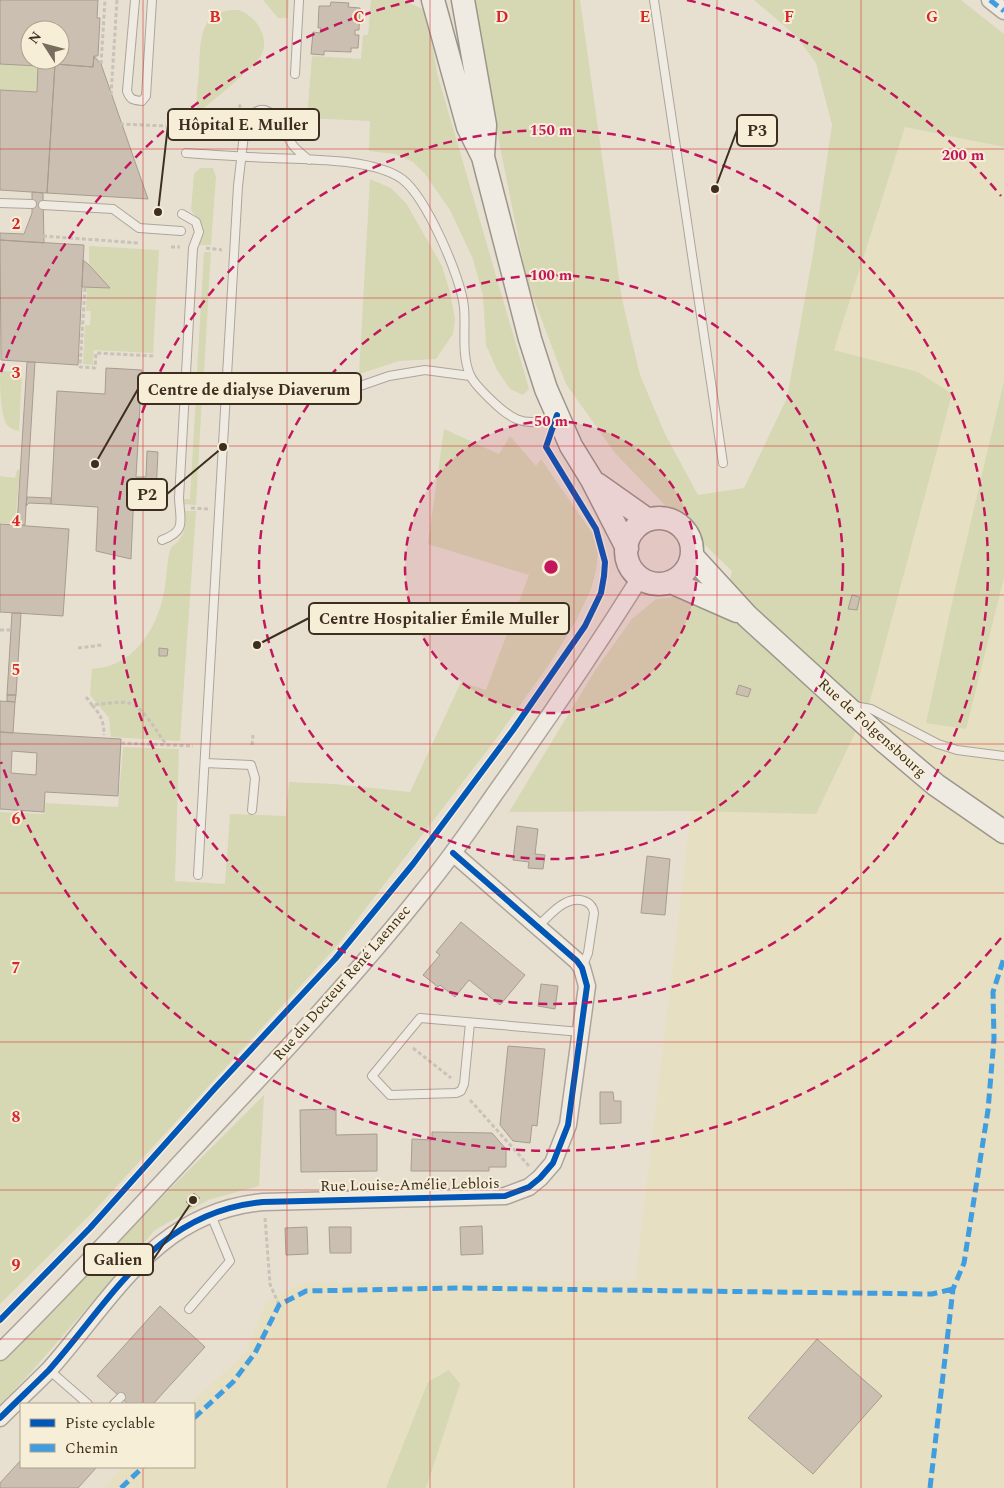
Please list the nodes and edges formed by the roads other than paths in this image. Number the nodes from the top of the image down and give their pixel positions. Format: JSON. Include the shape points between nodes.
{"nodes":[{"id":1,"x":135,"y":0,"type":"edge"},
{"id":2,"x":152,"y":0,"type":"edge"},
{"id":3,"x":299,"y":0,"type":"edge"},
{"id":4,"x":433,"y":0,"type":"edge"},
{"id":5,"x":463,"y":0,"type":"edge"},
{"id":6,"x":654,"y":0,"type":"edge"},
{"id":7,"x":990,"y":0,"type":"edge"},
{"id":8,"x":1004,"y":11,"type":"edge"},
{"id":9,"x":295,"y":74,"type":"dead end"},
{"id":10,"x":186,"y":153,"type":"dead end"},
{"id":11,"x":241,"y":157,"type":"junction"},
{"id":12,"x":483,"y":157,"type":"junction"},
{"id":13,"x":309,"y":160,"type":"junction"},
{"id":14,"x":0,"y":202,"type":"edge"},
{"id":15,"x":32,"y":204,"type":"dead end"},
{"id":16,"x":43,"y":205,"type":"dead end"},
{"id":17,"x":182,"y":214,"type":"dead end"},
{"id":18,"x":181,"y":231,"type":"dead end"},
{"id":19,"x":274,"y":376,"type":"dead end"},
{"id":20,"x":470,"y":376,"type":"junction"},
{"id":21,"x":557,"y":415,"type":"junction"},
{"id":22,"x":723,"y":463,"type":"dead end"},
{"id":23,"x":592,"y":480,"type":"junction"},
{"id":24,"x":648,"y":520,"type":"junction"},
{"id":25,"x":162,"y":540,"type":"dead end"},
{"id":26,"x":627,"y":548,"type":"junction"},
{"id":27,"x":692,"y":556,"type":"junction"},
{"id":28,"x":640,"y":578,"type":"junction"},
{"id":29,"x":671,"y":582,"type":"junction"},
{"id":30,"x":747,"y":616,"type":"junction"},
{"id":31,"x":845,"y":705,"type":"junction"},
{"id":32,"x":1004,"y":756,"type":"edge"},
{"id":33,"x":205,"y":763,"type":"junction"},
{"id":34,"x":252,"y":810,"type":"dead end"},
{"id":35,"x":1004,"y":832,"type":"edge"},
{"id":36,"x":453,"y":853,"type":"junction"},
{"id":37,"x":198,"y":875,"type":"dead end"},
{"id":38,"x":538,"y":927,"type":"junction"},
{"id":39,"x":582,"y":968,"type":"junction"},
{"id":40,"x":470,"y":1023,"type":"junction"},
{"id":41,"x":581,"y":1032,"type":"junction"},
{"id":42,"x":212,"y":1215,"type":"junction"},
{"id":43,"x":189,"y":1309,"type":"dead end"},
{"id":44,"x":0,"y":1352,"type":"edge"},
{"id":45,"x":49,"y":1370,"type":"junction"},
{"id":46,"x":121,"y":1397,"type":"dead end"},
{"id":47,"x":87,"y":1403,"type":"edge"},
{"id":48,"x":115,"y":1403,"type":"edge"},
{"id":49,"x":0,"y":1418,"type":"edge"}],
"edges":[{"from":1,"to":2,"type":"lane","via":[[127,91],[129,97],[142,101],[146,96]]},
{"from":3,"to":9,"type":"lane"},
{"from":4,"to":12,"type":"main road","via":[[468,127]]},
{"from":5,"to":12,"type":"main road","via":[[485,125]]},
{"from":6,"to":22,"type":"lane"},
{"from":7,"to":8,"type":"street"},
{"from":10,"to":11,"type":"lane"},
{"from":11,"to":13,"type":"lane"},
{"from":11,"to":13,"type":"lane","via":[[245,126],[252,114],[263,110],[274,114],[293,146]]},
{"from":11,"to":33,"type":"lane"},
{"from":12,"to":21,"type":"main road","via":[[530,339]]},
{"from":13,"to":20,"type":"lane","via":[[343,162],[383,170],[412,189],[451,260],[461,288]]},
{"from":14,"to":15,"type":"lane"},
{"from":16,"to":18,"type":"lane","via":[[113,209],[139,228]]},
{"from":17,"to":25,"type":"lane","via":[[196,222],[199,232],[193,248],[179,498],[181,526],[174,536]]},
{"from":19,"to":20,"type":"lane","via":[[360,386],[396,374],[425,370]]},
{"from":20,"to":21,"type":"lane","via":[[510,416],[532,423]]},
{"from":21,"to":23,"type":"main road"},
{"from":23,"to":24,"type":"main road"},
{"from":23,"to":26,"type":"main road"},
{"from":24,"to":26,"type":"main road","via":[[630,536]]},
{"from":24,"to":27,"type":"main road","via":[[662,518],[685,530],[691,542]]},
{"from":26,"to":28,"type":"main road","via":[[627,559]]},
{"from":27,"to":29,"type":"main road","via":[[688,565]]},
{"from":27,"to":30,"type":"main road","name":"Rue de Folgensbourg"},
{"from":28,"to":29,"type":"main road","via":[[660,585]]},
{"from":28,"to":36,"type":"street","name":"Rue du Docteur René Laennec","via":[[545,724]]},
{"from":29,"to":30,"type":"main road","name":"Rue de Folgensbourg"},
{"from":30,"to":31,"type":"main road","name":"Rue de Folgensbourg"},
{"from":31,"to":32,"type":"lane","via":[[871,708],[938,744],[956,750]]},
{"from":31,"to":35,"type":"main road","name":"Rue de Folgensbourg","via":[[936,785]]},
{"from":33,"to":34,"type":"lane","via":[[251,765],[254,778]]},
{"from":33,"to":37,"type":"lane"},
{"from":36,"to":38,"type":"street"},
{"from":36,"to":44,"type":"street","name":"Rue du Docteur René Laennec","via":[[375,948],[244,1095]]},
{"from":38,"to":39,"type":"street"},
{"from":38,"to":39,"type":"lane","via":[[564,903],[571,900],[589,902],[594,913],[588,953]]},
{"from":39,"to":41,"type":"street","name":"Rue Louise-Amélie Leblois","via":[[587,986]]},
{"from":40,"to":40,"type":"lane","via":[[461,1091],[390,1095],[372,1076],[420,1018]]},
{"from":40,"to":41,"type":"lane"},
{"from":41,"to":42,"type":"street","name":"Rue Louise-Amélie Leblois","via":[[568,1125],[552,1163],[529,1187],[505,1196],[263,1202],[244,1204]]},
{"from":42,"to":43,"type":"lane","via":[[230,1261]]},
{"from":42,"to":45,"type":"street","name":"Rue Louise-Amélie Leblois","via":[[194,1221],[155,1247],[107,1297]]},
{"from":45,"to":47,"type":"lane"},
{"from":45,"to":49,"type":"street","name":"Rue Louise-Amélie Leblois"},
{"from":46,"to":48,"type":"lane"}]}
